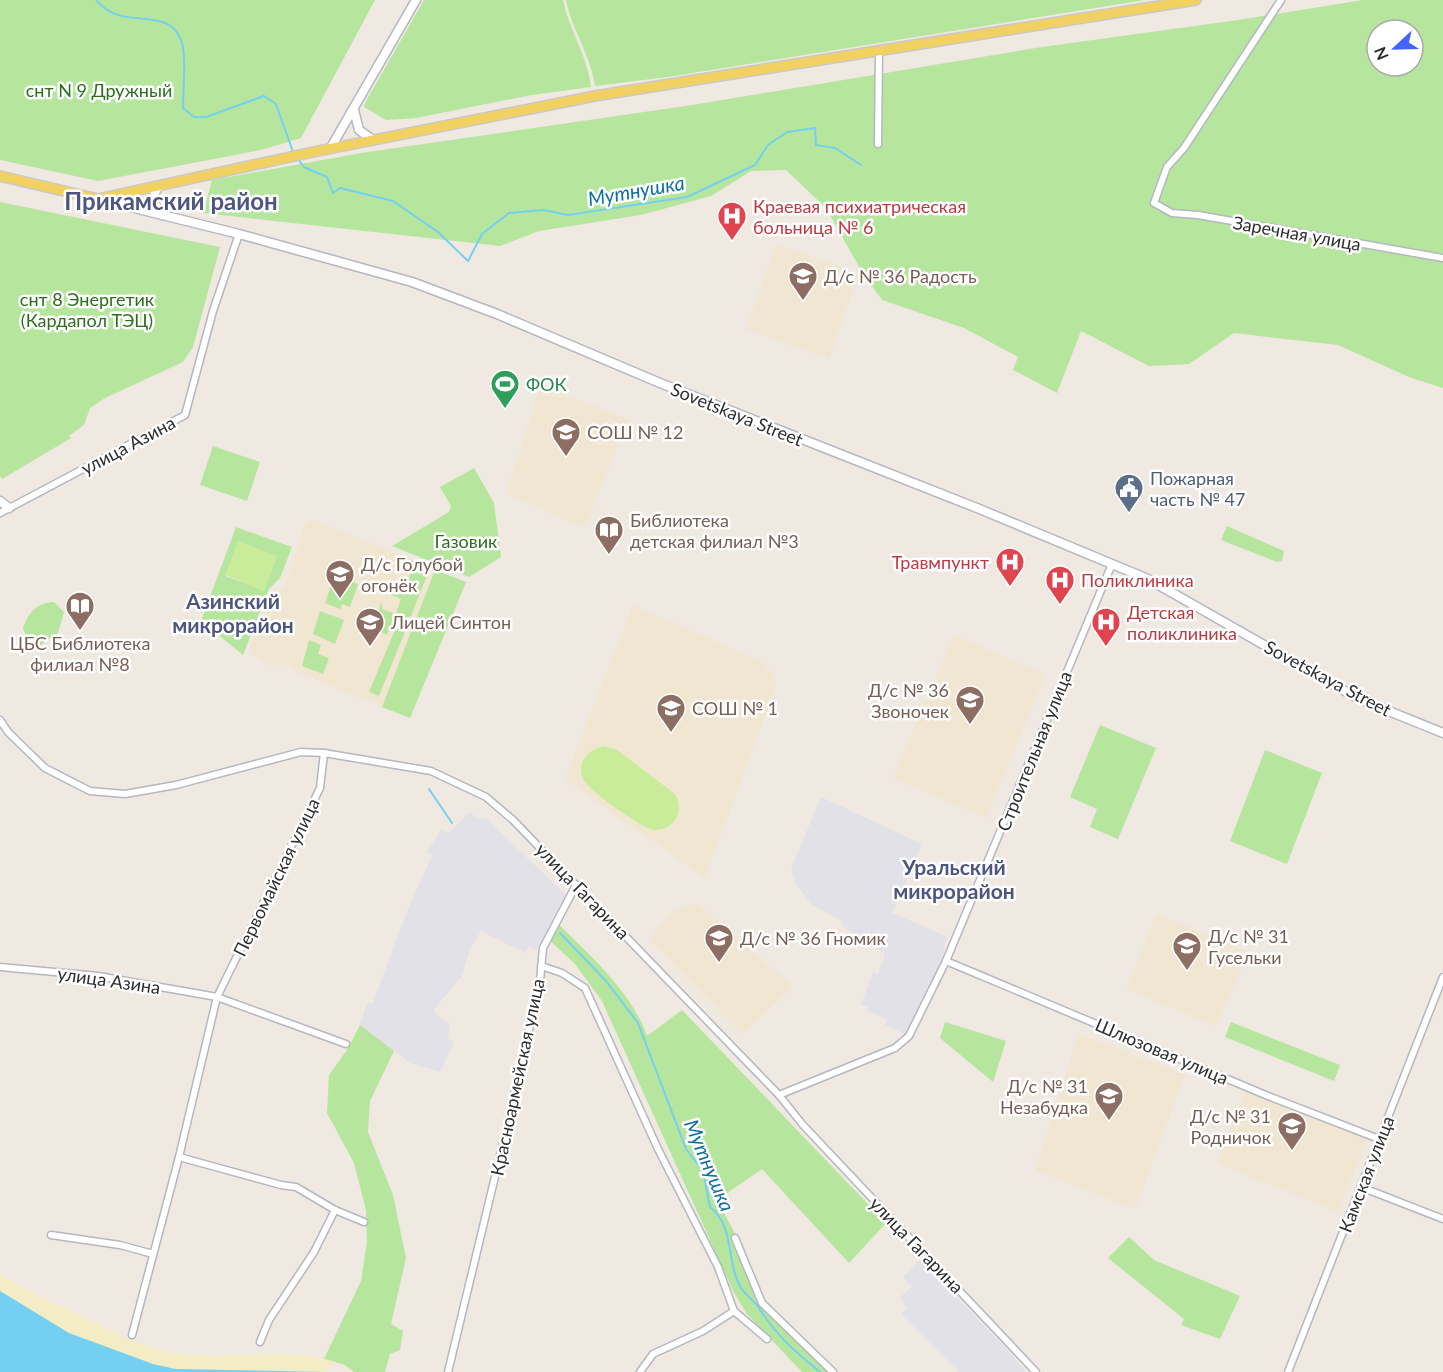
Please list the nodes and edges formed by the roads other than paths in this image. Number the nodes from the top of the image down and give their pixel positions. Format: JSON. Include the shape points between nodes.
{"nodes":[{"id":1,"x":416,"y":0,"type":"edge"},
{"id":2,"x":1196,"y":0,"type":"edge"},
{"id":3,"x":1281,"y":0,"type":"edge"},
{"id":4,"x":879,"y":50,"type":"junction"},
{"id":5,"x":354,"y":110,"type":"junction"},
{"id":6,"x":373,"y":140,"type":"junction"},
{"id":7,"x":878,"y":144,"type":"dead end"},
{"id":8,"x":330,"y":149,"type":"junction"},
{"id":9,"x":0,"y":176,"type":"edge"},
{"id":10,"x":159,"y":186,"type":"junction"},
{"id":11,"x":98,"y":199,"type":"junction"},
{"id":12,"x":163,"y":215,"type":"junction"},
{"id":13,"x":239,"y":234,"type":"junction"},
{"id":14,"x":1443,"y":258,"type":"edge"},
{"id":15,"x":0,"y":501,"type":"edge"},
{"id":16,"x":9,"y":508,"type":"junction"},
{"id":17,"x":0,"y":513,"type":"edge"},
{"id":18,"x":1112,"y":564,"type":"junction"},
{"id":19,"x":0,"y":720,"type":"edge"},
{"id":20,"x":1443,"y":733,"type":"edge"},
{"id":21,"x":324,"y":753,"type":"junction"},
{"id":22,"x":576,"y":885,"type":"junction"},
{"id":23,"x":946,"y":961,"type":"junction"},
{"id":24,"x":541,"y":966,"type":"junction"},
{"id":25,"x":0,"y":967,"type":"edge"},
{"id":26,"x":1443,"y":976,"type":"edge"},
{"id":27,"x":1440,"y":995,"type":"edge"},
{"id":28,"x":217,"y":996,"type":"junction"},
{"id":29,"x":346,"y":1044,"type":"dead end"},
{"id":30,"x":780,"y":1095,"type":"junction"},
{"id":31,"x":1379,"y":1139,"type":"junction"},
{"id":32,"x":179,"y":1158,"type":"junction"},
{"id":33,"x":1361,"y":1187,"type":"junction"},
{"id":34,"x":335,"y":1210,"type":"junction"},
{"id":35,"x":1443,"y":1219,"type":"edge"},
{"id":36,"x":364,"y":1222,"type":"dead end"},
{"id":37,"x":51,"y":1235,"type":"dead end"},
{"id":38,"x":735,"y":1238,"type":"dead end"},
{"id":39,"x":153,"y":1254,"type":"junction"},
{"id":40,"x":734,"y":1311,"type":"junction"},
{"id":41,"x":132,"y":1335,"type":"dead end"},
{"id":42,"x":768,"y":1339,"type":"dead end"},
{"id":43,"x":260,"y":1342,"type":"dead end"},
{"id":44,"x":448,"y":1372,"type":"edge"},
{"id":45,"x":640,"y":1372,"type":"edge"},
{"id":46,"x":833,"y":1372,"type":"edge"},
{"id":47,"x":1036,"y":1372,"type":"edge"},
{"id":48,"x":1288,"y":1372,"type":"edge"}],
"edges":[{"from":1,"to":5,"type":"main road"},
{"from":2,"to":4,"type":"main road"},
{"from":3,"to":14,"type":"street","name":"Заречная улица","via":[[1167,168],[1154,204],[1172,213]]},
{"from":4,"to":6,"type":"main road","via":[[657,84]]},
{"from":4,"to":7,"type":"street"},
{"from":5,"to":6,"type":"main road","via":[[359,130]]},
{"from":5,"to":8,"type":"main road"},
{"from":6,"to":8,"type":"main road"},
{"from":8,"to":10,"type":"main road"},
{"from":9,"to":11,"type":"main road","name":"Sovetskaya Street"},
{"from":10,"to":11,"type":"main road"},
{"from":10,"to":12,"type":"main road","via":[[153,200]]},
{"from":11,"to":12,"type":"main road","name":"Sovetskaya Street"},
{"from":12,"to":13,"type":"main road","name":"Sovetskaya Street"},
{"from":13,"to":16,"type":"street","name":"улица Азина","via":[[185,415]]},
{"from":13,"to":18,"type":"main road","name":"Sovetskaya Street","via":[[447,295]]},
{"from":15,"to":16,"type":"main road"},
{"from":16,"to":17,"type":"street","name":"улица Азина"},
{"from":18,"to":20,"type":"main road","name":"Sovetskaya Street","via":[[1162,586],[1359,699]]},
{"from":18,"to":23,"type":"street","name":"Строительная улица"},
{"from":19,"to":21,"type":"street","name":"улица Гагарина","via":[[45,768],[90,791],[134,793],[301,752]]},
{"from":21,"to":22,"type":"street","name":"улица Гагарина","via":[[431,771],[486,797]]},
{"from":21,"to":28,"type":"street","name":"Первомайская улица","via":[[320,788]]},
{"from":22,"to":24,"type":"street","via":[[543,948]]},
{"from":22,"to":30,"type":"street","name":"улица Гагарина"},
{"from":23,"to":30,"type":"street","name":"Строительная улица","via":[[909,1036],[895,1048]]},
{"from":23,"to":31,"type":"street","name":"Шлюзовая улица"},
{"from":24,"to":40,"type":"street","name":"Красноармейская улица","via":[[562,973],[585,988],[658,1149],[718,1266]]},
{"from":24,"to":44,"type":"street","name":"Красноармейская улица"},
{"from":25,"to":28,"type":"street","name":"улица Азина","via":[[98,976]]},
{"from":26,"to":27,"type":"street","name":"Камская улица"},
{"from":27,"to":31,"type":"street","name":"Камская улица"},
{"from":28,"to":29,"type":"street"},
{"from":28,"to":32,"type":"street","name":"Первомайская улица"},
{"from":30,"to":47,"type":"street","name":"улица Гагарина","via":[[803,1125]]},
{"from":31,"to":33,"type":"street","name":"Камская улица"},
{"from":32,"to":34,"type":"street","via":[[296,1187]]},
{"from":32,"to":39,"type":"street","name":"Первомайская улица"},
{"from":33,"to":35,"type":"street"},
{"from":33,"to":48,"type":"street","name":"Камская улица"},
{"from":34,"to":36,"type":"street"},
{"from":34,"to":43,"type":"street"},
{"from":37,"to":39,"type":"street"},
{"from":38,"to":46,"type":"street","via":[[762,1303]]},
{"from":39,"to":41,"type":"street","name":"Первомайская улица"},
{"from":40,"to":42,"type":"street"},
{"from":40,"to":45,"type":"street","via":[[703,1331],[653,1354]]}]}
